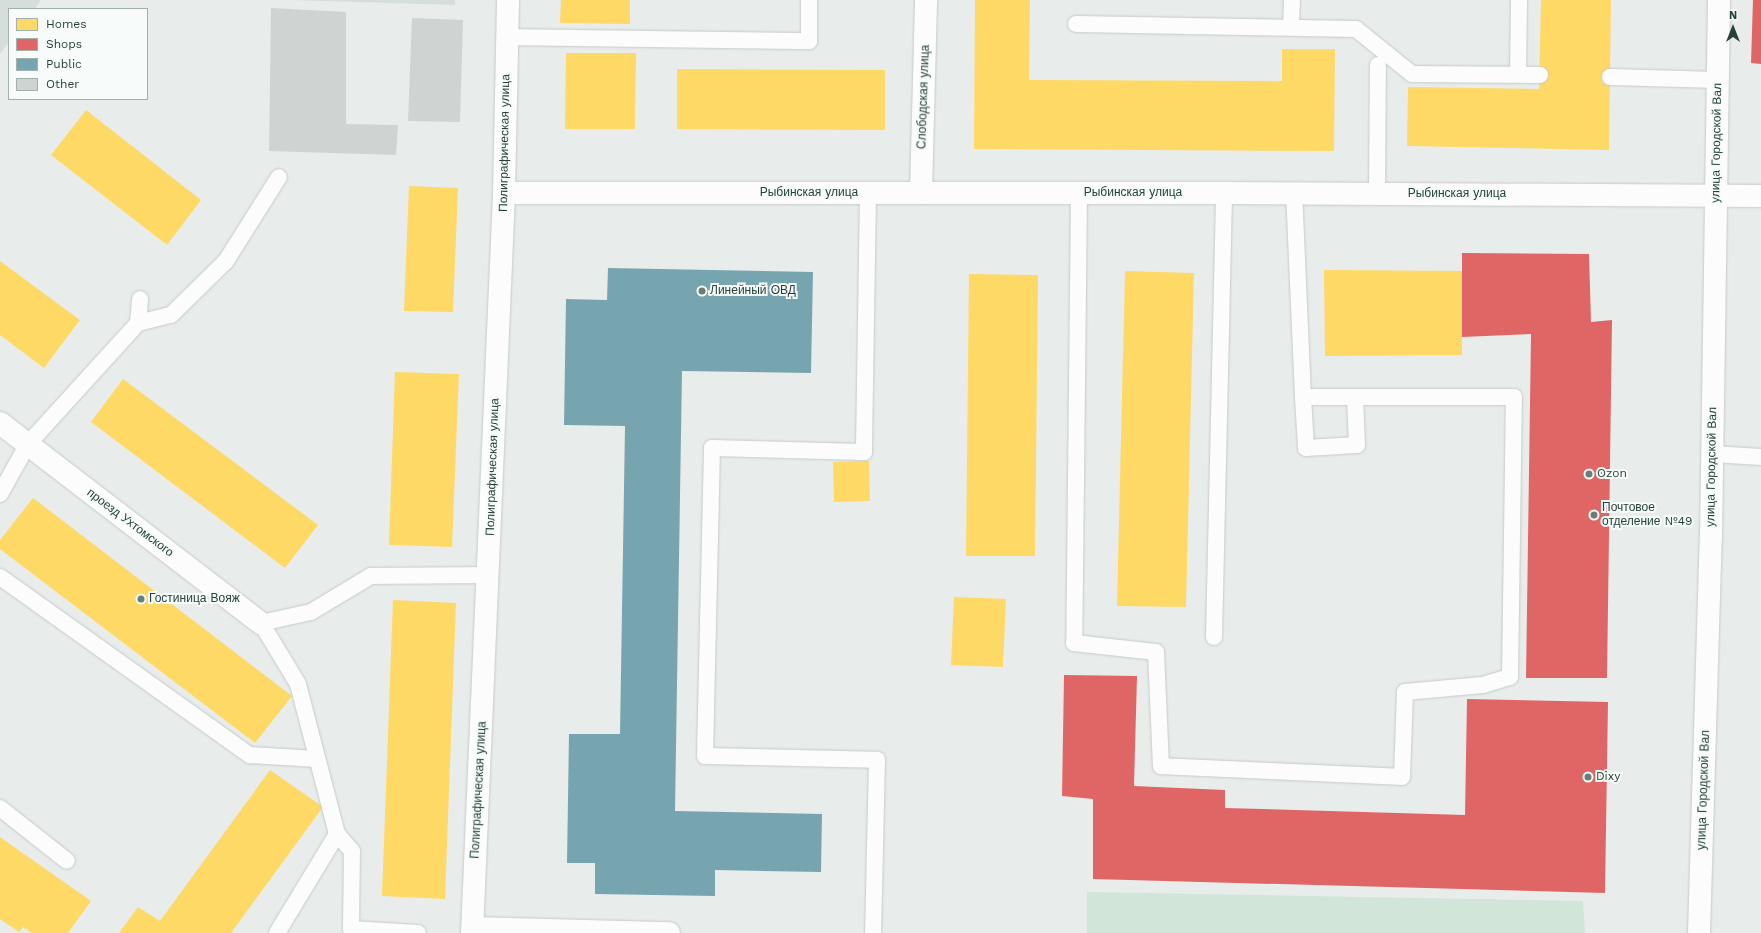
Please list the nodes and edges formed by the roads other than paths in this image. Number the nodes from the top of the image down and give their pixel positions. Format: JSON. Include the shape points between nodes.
{"nodes":[{"id":1,"x":508,"y":0,"type":"edge"},
{"id":2,"x":809,"y":0,"type":"edge"},
{"id":3,"x":926,"y":0,"type":"edge"},
{"id":4,"x":1292,"y":0,"type":"edge"},
{"id":5,"x":1520,"y":0,"type":"edge"},
{"id":6,"x":1719,"y":0,"type":"edge"},
{"id":7,"x":1076,"y":24,"type":"dead end"},
{"id":8,"x":1291,"y":27,"type":"junction"},
{"id":9,"x":508,"y":37,"type":"junction"},
{"id":10,"x":1378,"y":65,"type":"dead end"},
{"id":11,"x":1518,"y":74,"type":"junction"},
{"id":12,"x":1540,"y":75,"type":"dead end"},
{"id":13,"x":1610,"y":77,"type":"dead end"},
{"id":14,"x":1718,"y":80,"type":"junction"},
{"id":15,"x":279,"y":177,"type":"dead end"},
{"id":16,"x":504,"y":193,"type":"junction"},
{"id":17,"x":868,"y":193,"type":"junction"},
{"id":18,"x":921,"y":193,"type":"junction"},
{"id":19,"x":1079,"y":193,"type":"junction"},
{"id":20,"x":1224,"y":193,"type":"junction"},
{"id":21,"x":1294,"y":194,"type":"junction"},
{"id":22,"x":1377,"y":194,"type":"junction"},
{"id":23,"x":1716,"y":195,"type":"junction"},
{"id":24,"x":1761,"y":196,"type":"edge"},
{"id":25,"x":140,"y":299,"type":"dead end"},
{"id":26,"x":138,"y":323,"type":"junction"},
{"id":27,"x":1303,"y":397,"type":"junction"},
{"id":28,"x":1355,"y":397,"type":"junction"},
{"id":29,"x":0,"y":423,"type":"edge"},
{"id":30,"x":28,"y":444,"type":"junction"},
{"id":31,"x":1712,"y":454,"type":"junction"},
{"id":32,"x":1761,"y":457,"type":"edge"},
{"id":33,"x":0,"y":494,"type":"edge"},
{"id":34,"x":488,"y":575,"type":"junction"},
{"id":35,"x":0,"y":577,"type":"edge"},
{"id":36,"x":261,"y":623,"type":"junction"},
{"id":37,"x":1214,"y":638,"type":"dead end"},
{"id":38,"x":317,"y":759,"type":"junction"},
{"id":39,"x":0,"y":808,"type":"edge"},
{"id":40,"x":337,"y":834,"type":"junction"},
{"id":41,"x":67,"y":861,"type":"dead end"},
{"id":42,"x":472,"y":931,"type":"edge"},
{"id":43,"x":277,"y":933,"type":"edge"},
{"id":44,"x":418,"y":933,"type":"edge"},
{"id":45,"x":658,"y":933,"type":"edge"},
{"id":46,"x":873,"y":933,"type":"edge"},
{"id":47,"x":1699,"y":933,"type":"edge"}],
"edges":[{"from":1,"to":9,"type":"street","name":"Полиграфическая улица"},
{"from":2,"to":9,"type":"lane","via":[[809,41]]},
{"from":3,"to":18,"type":"street","name":"Слободская улица"},
{"from":4,"to":8,"type":"lane"},
{"from":5,"to":11,"type":"lane"},
{"from":6,"to":14,"type":"street","name":"улица Городской Вал"},
{"from":7,"to":8,"type":"lane"},
{"from":8,"to":11,"type":"lane","via":[[1356,28],[1412,74]]},
{"from":9,"to":16,"type":"street","name":"Полиграфическая улица"},
{"from":10,"to":22,"type":"lane"},
{"from":11,"to":12,"type":"lane"},
{"from":13,"to":14,"type":"lane"},
{"from":14,"to":23,"type":"street","name":"улица Городской Вал"},
{"from":15,"to":26,"type":"lane","via":[[226,261],[171,315]]},
{"from":16,"to":17,"type":"street","name":"Рыбинская улица"},
{"from":16,"to":34,"type":"street","name":"Полиграфическая улица"},
{"from":17,"to":18,"type":"street","name":"Рыбинская улица"},
{"from":17,"to":46,"type":"lane","via":[[864,452],[712,448],[705,756],[877,760]]},
{"from":18,"to":19,"type":"street","name":"Рыбинская улица"},
{"from":19,"to":20,"type":"street","name":"Рыбинская улица"},
{"from":19,"to":28,"type":"lane","via":[[1074,644],[1156,652],[1161,766],[1402,777],[1406,692],[1483,685],[1510,677],[1514,397]]},
{"from":20,"to":21,"type":"street","name":"Рыбинская улица"},
{"from":20,"to":37,"type":"lane"},
{"from":21,"to":22,"type":"street","name":"Рыбинская улица"},
{"from":21,"to":27,"type":"lane"},
{"from":22,"to":23,"type":"street","name":"Рыбинская улица"},
{"from":23,"to":24,"type":"street","name":"Рыбинская улица"},
{"from":23,"to":31,"type":"street","name":"улица Городской Вал"},
{"from":25,"to":26,"type":"lane"},
{"from":26,"to":30,"type":"lane"},
{"from":27,"to":28,"type":"lane"},
{"from":27,"to":28,"type":"lane","via":[[1306,448],[1358,445]]},
{"from":29,"to":30,"type":"street","name":"проезд Ухтомского"},
{"from":30,"to":33,"type":"lane"},
{"from":30,"to":36,"type":"street","name":"проезд Ухтомского"},
{"from":31,"to":32,"type":"lane"},
{"from":31,"to":47,"type":"street","name":"улица Городской Вал"},
{"from":34,"to":36,"type":"lane","via":[[372,576],[311,612]]},
{"from":34,"to":42,"type":"street","name":"Полиграфическая улица"},
{"from":35,"to":38,"type":"lane","via":[[250,755]]},
{"from":36,"to":38,"type":"lane","via":[[298,684]]},
{"from":38,"to":40,"type":"lane"},
{"from":39,"to":41,"type":"lane"},
{"from":40,"to":43,"type":"lane"},
{"from":40,"to":44,"type":"lane","via":[[352,852],[351,929]]},
{"from":42,"to":45,"type":"street"}]}
